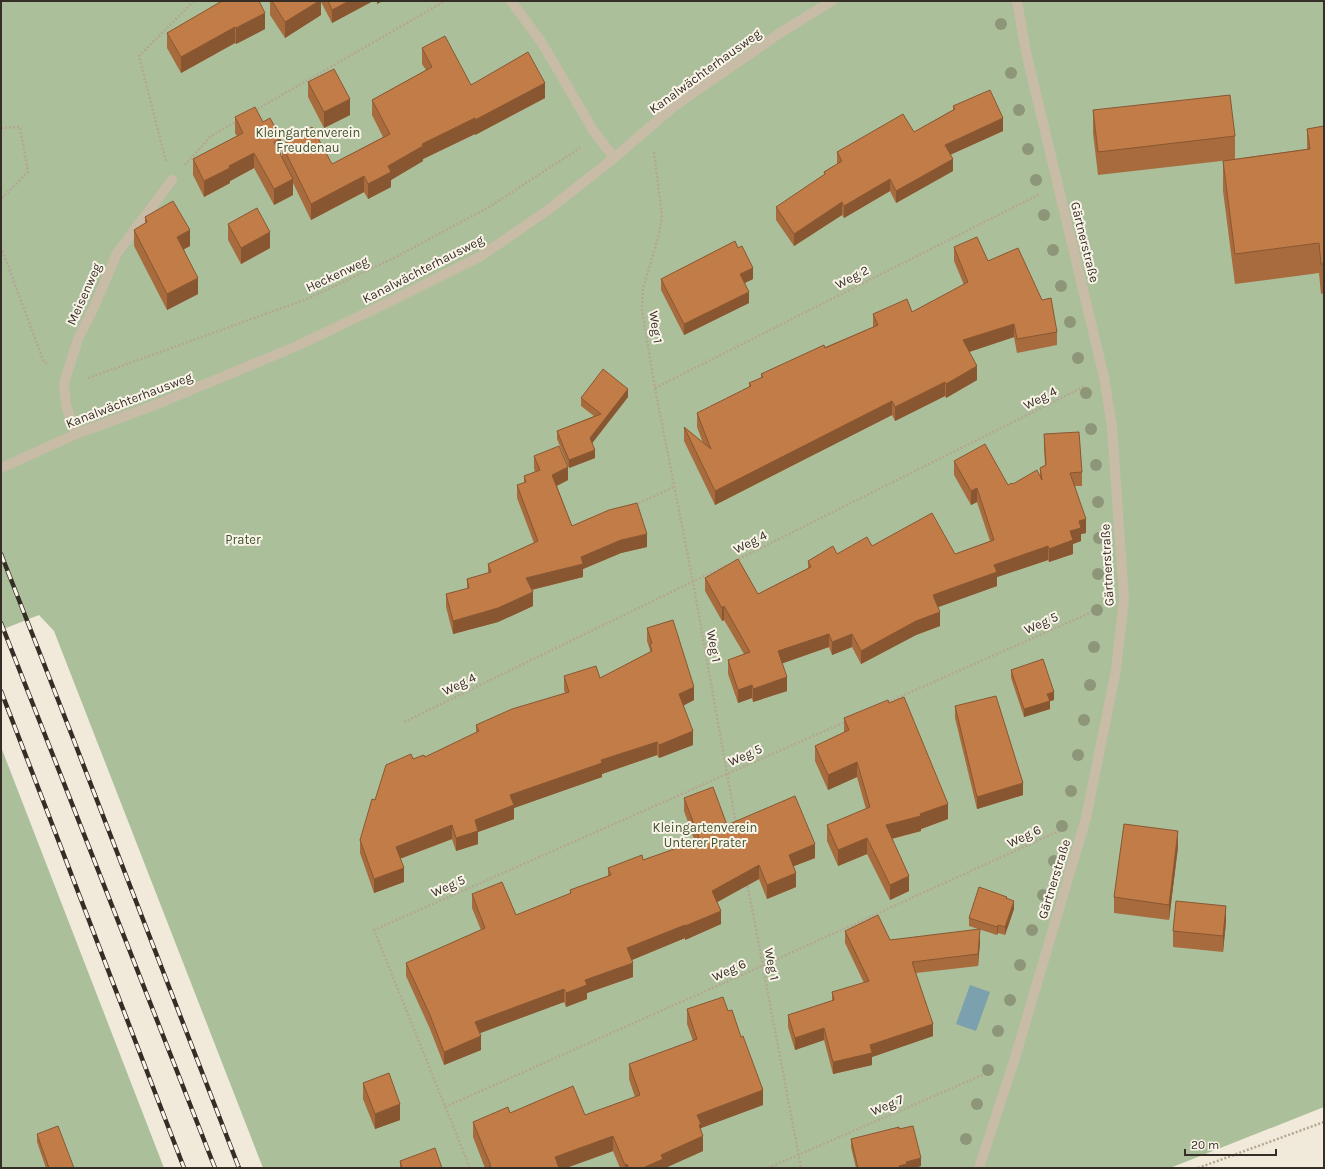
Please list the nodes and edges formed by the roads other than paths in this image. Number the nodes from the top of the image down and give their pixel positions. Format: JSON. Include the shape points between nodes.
{"nodes":[{"id":1,"x":511,"y":1,"type":"edge"},
{"id":2,"x":832,"y":1,"type":"edge"},
{"id":3,"x":1017,"y":1,"type":"edge"},
{"id":4,"x":614,"y":158,"type":"junction"},
{"id":5,"x":172,"y":180,"type":"road end"},
{"id":6,"x":76,"y":434,"type":"junction"},
{"id":7,"x":1,"y":468,"type":"edge"},
{"id":8,"x":979,"y":1168,"type":"edge"}],
"edges":[{"from":1,"to":4,"type":"street","via":[[553,60]]},
{"from":2,"to":4,"type":"street","name":"Kanalwächterhausweg","via":[[780,33],[673,107]]},
{"from":3,"to":8,"type":"street","name":"Gärtnerstraße","via":[[1026,52],[1104,377],[1112,427],[1124,599],[1116,670],[1086,818],[1014,1061]]},
{"from":4,"to":6,"type":"street","name":"Kanalwächterhausweg","via":[[548,210],[481,256],[297,346],[155,405]]},
{"from":5,"to":6,"type":"street","name":"Meisenweg","via":[[117,253],[78,339],[65,379],[66,405]]},
{"from":6,"to":7,"type":"street","name":"Kanalwächterhausweg"}]}
